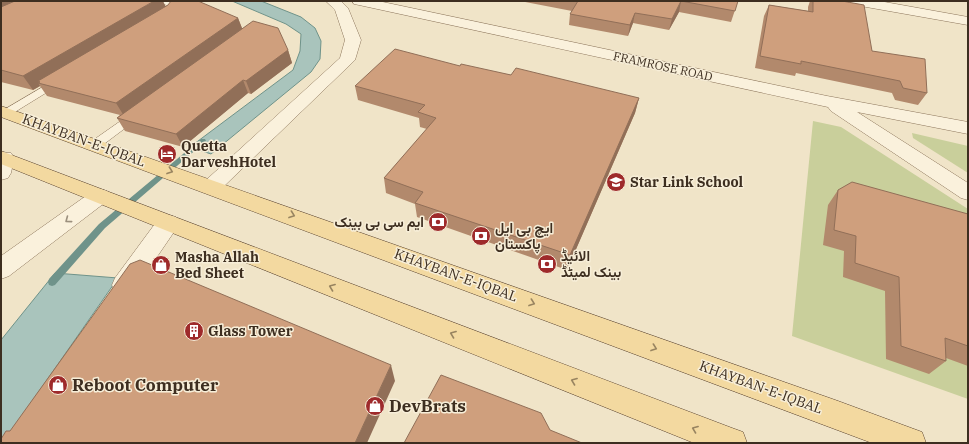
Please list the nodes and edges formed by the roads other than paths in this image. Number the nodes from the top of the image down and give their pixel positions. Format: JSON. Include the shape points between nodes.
{"nodes":[{"id":1,"x":162,"y":1,"type":"edge"},
{"id":2,"x":333,"y":1,"type":"edge"},
{"id":3,"x":359,"y":1,"type":"edge"},
{"id":4,"x":855,"y":1,"type":"edge"},
{"id":5,"x":968,"y":21,"type":"edge"},
{"id":6,"x":156,"y":22,"type":"edge"},
{"id":7,"x":68,"y":76,"type":"edge"},
{"id":8,"x":827,"y":101,"type":"junction"},
{"id":9,"x":147,"y":107,"type":"edge"},
{"id":10,"x":4,"y":112,"type":"edge"},
{"id":11,"x":968,"y":128,"type":"edge"},
{"id":12,"x":96,"y":144,"type":"junction"},
{"id":13,"x":2,"y":163,"type":"edge"},
{"id":14,"x":212,"y":186,"type":"junction"},
{"id":15,"x":968,"y":193,"type":"edge"},
{"id":16,"x":100,"y":196,"type":"junction"},
{"id":17,"x":168,"y":222,"type":"junction"},
{"id":18,"x":1,"y":269,"type":"edge"},
{"id":19,"x":109,"y":307,"type":"edge"},
{"id":20,"x":732,"y":443,"type":"edge"},
{"id":21,"x":911,"y":443,"type":"edge"}],
"edges":[{"from":1,"to":6,"type":"lane","via":[[172,5],[173,9],[170,14]]},
{"from":2,"to":14,"type":"street","via":[[341,8],[353,40],[347,60]]},
{"from":3,"to":8,"type":"street","name":"FRAMROSE ROAD"},
{"from":4,"to":5,"type":"street"},
{"from":7,"to":10,"type":"lane"},
{"from":8,"to":11,"type":"street","name":"FRAMROSE ROAD"},
{"from":8,"to":15,"type":"street"},
{"from":9,"to":12,"type":"lane"},
{"from":10,"to":12,"type":"main road","name":"KHAYBAN-E-IQBAL"},
{"from":12,"to":14,"type":"main road","name":"KHAYBAN-E-IQBAL","one_way":true},
{"from":13,"to":16,"type":"main road"},
{"from":14,"to":21,"type":"main road","name":"KHAYBAN-E-IQBAL","one_way":true},
{"from":16,"to":17,"type":"main road"},
{"from":16,"to":18,"type":"street","one_way":true},
{"from":17,"to":19,"type":"street"},
{"from":20,"to":17,"type":"main road","one_way":true}]}
